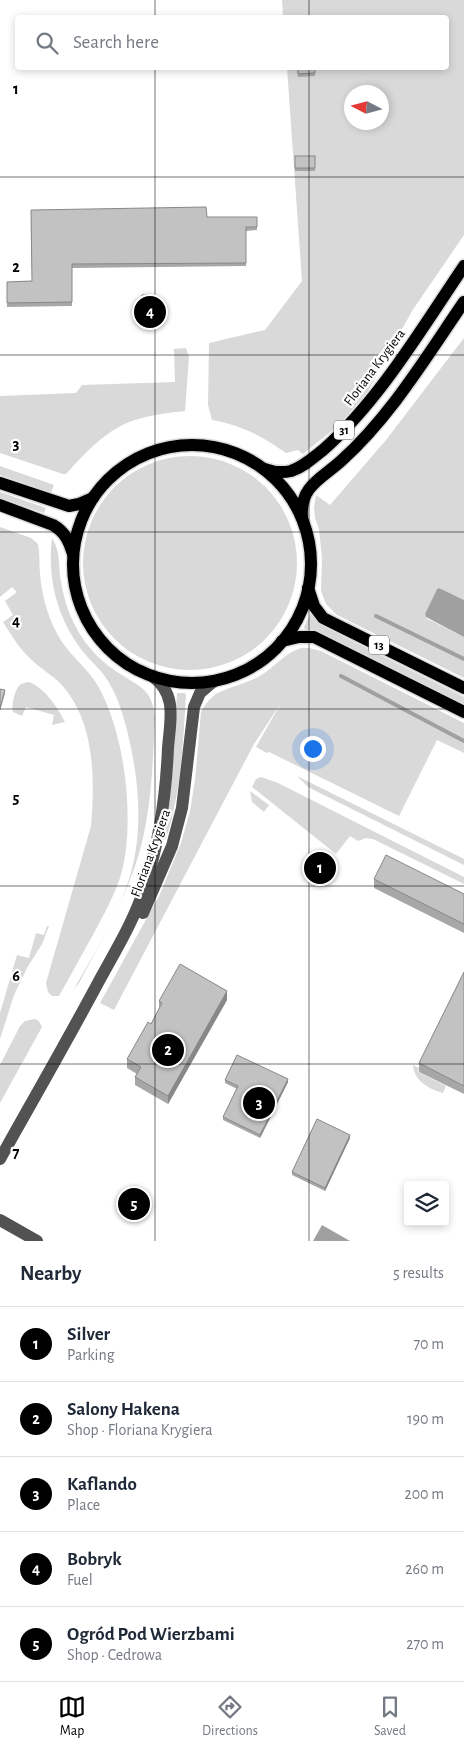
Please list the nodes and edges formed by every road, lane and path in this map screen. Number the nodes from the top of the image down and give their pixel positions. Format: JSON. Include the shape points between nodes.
{"nodes":[{"id":1,"x":464,"y":266,"type":"edge"},
{"id":2,"x":464,"y":302,"type":"edge"},
{"id":3,"x":263,"y":468,"type":"junction"},
{"id":4,"x":0,"y":483,"type":"edge"},
{"id":5,"x":93,"y":498,"type":"junction"},
{"id":6,"x":0,"y":506,"type":"edge"},
{"id":7,"x":302,"y":520,"type":"junction"},
{"id":8,"x":73,"y":554,"type":"junction"},
{"id":9,"x":308,"y":588,"type":"junction"},
{"id":10,"x":282,"y":641,"type":"junction"},
{"id":11,"x":152,"y":676,"type":"junction"},
{"id":12,"x":214,"y":681,"type":"junction"},
{"id":13,"x":464,"y":688,"type":"edge"},
{"id":14,"x":464,"y":712,"type":"edge"},
{"id":15,"x":90,"y":998,"type":"junction"},
{"id":16,"x":0,"y":1159,"type":"edge"},
{"id":17,"x":0,"y":1220,"type":"edge"},
{"id":18,"x":37,"y":1241,"type":"edge"}],
"edges":[{"from":1,"to":3,"type":"main road","name":"Floriana Krygiera","number":"31","via":[[378,390],[332,443],[290,471]]},
{"from":2,"to":7,"type":"main road","number":"31","via":[[380,421],[310,487],[304,499]]},
{"from":3,"to":5,"type":"main road","number":"13","via":[[224,449],[174,446],[155,450],[128,463],[112,475]]},
{"from":3,"to":7,"type":"main road","number":"13","via":[[294,502]]},
{"from":4,"to":5,"type":"main road","via":[[69,506]]},
{"from":5,"to":8,"type":"main road","via":[[79,524]]},
{"from":6,"to":8,"type":"main road","number":"13","via":[[60,529]]},
{"from":7,"to":9,"type":"main road","number":"13","via":[[311,558]]},
{"from":8,"to":11,"type":"main road","number":"13","via":[[76,593],[92,630],[120,658]]},
{"from":9,"to":10,"type":"main road","number":"13","via":[[298,616]]},
{"from":9,"to":13,"type":"main road","number":"13","via":[[314,606],[323,618]]},
{"from":10,"to":12,"type":"main road","number":"13","via":[[251,667]]},
{"from":10,"to":14,"type":"main road","number":"13","via":[[314,638]]},
{"from":11,"to":12,"type":"main road","number":"13","via":[[184,682]]},
{"from":11,"to":15,"type":"street","name":"Floriana Krygiera","via":[[164,687],[170,702],[162,823],[145,888]]},
{"from":12,"to":15,"type":"street","name":"Floriana Krygiera","via":[[200,693],[194,707],[185,793],[172,846],[117,961]]},
{"from":15,"to":16,"type":"street","name":"Floriana Krygiera"},
{"from":17,"to":18,"type":"street"}]}
